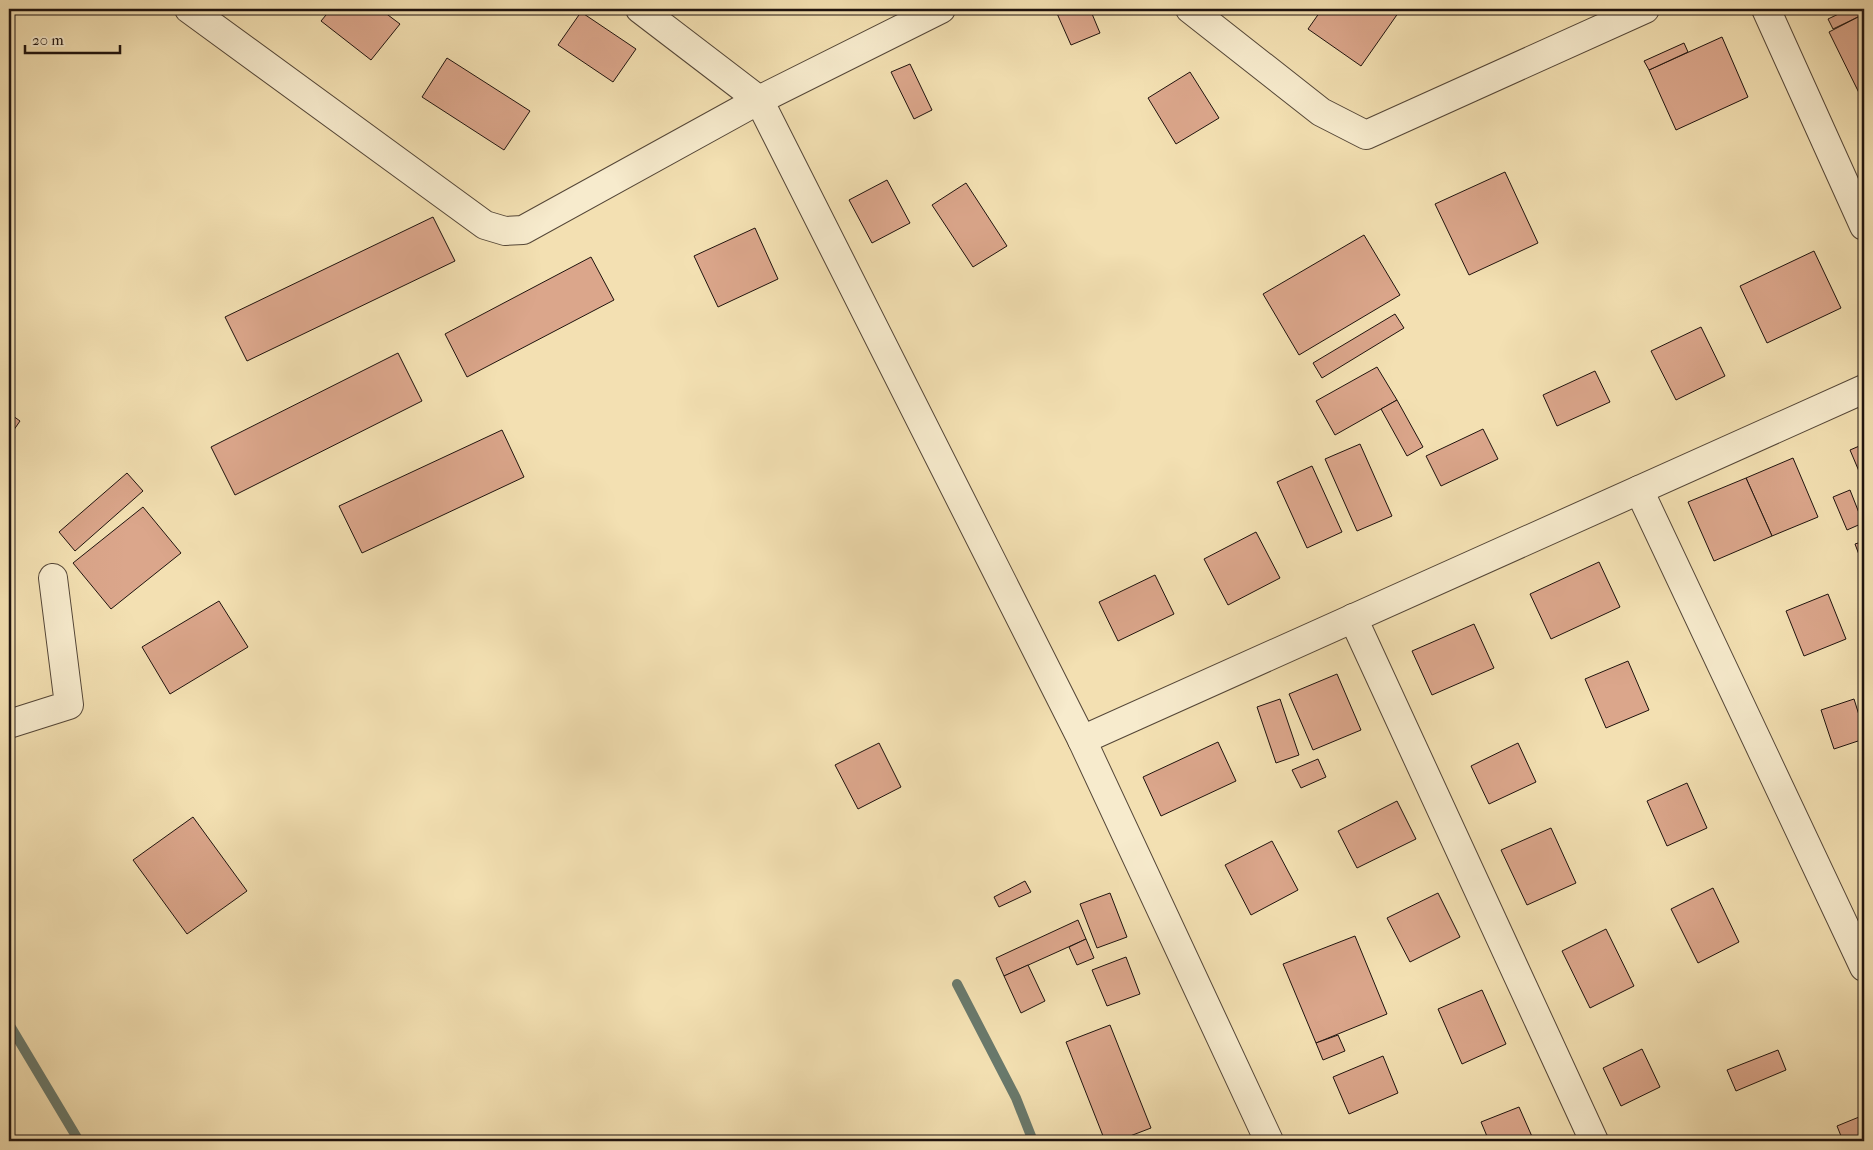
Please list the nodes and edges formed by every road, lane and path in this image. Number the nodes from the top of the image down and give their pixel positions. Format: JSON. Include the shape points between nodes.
{"nodes":[{"id":1,"x":189,"y":9,"type":"edge"},
{"id":2,"x":640,"y":9,"type":"edge"},
{"id":3,"x":941,"y":9,"type":"edge"},
{"id":4,"x":1190,"y":9,"type":"edge"},
{"id":5,"x":1645,"y":9,"type":"edge"},
{"id":6,"x":1766,"y":9,"type":"edge"},
{"id":7,"x":759,"y":100,"type":"junction"},
{"id":8,"x":1864,"y":226,"type":"edge"},
{"id":9,"x":1864,"y":389,"type":"edge"},
{"id":10,"x":1639,"y":490,"type":"junction"},
{"id":11,"x":53,"y":578,"type":"dead end"},
{"id":12,"x":1353,"y":618,"type":"junction"},
{"id":13,"x":9,"y":724,"type":"edge"},
{"id":14,"x":1082,"y":740,"type":"junction"},
{"id":15,"x":1864,"y":966,"type":"edge"},
{"id":16,"x":1269,"y":1141,"type":"edge"},
{"id":17,"x":1594,"y":1141,"type":"edge"}],
"edges":[{"from":1,"to":7,"type":"street","via":[[485,224],[505,231],[523,230]]},
{"from":2,"to":7,"type":"street"},
{"from":3,"to":7,"type":"street"},
{"from":4,"to":5,"type":"street","via":[[1321,112],[1366,135]]},
{"from":6,"to":8,"type":"street"},
{"from":7,"to":14,"type":"street"},
{"from":9,"to":10,"type":"street"},
{"from":10,"to":12,"type":"street"},
{"from":10,"to":15,"type":"street"},
{"from":11,"to":13,"type":"street","via":[[69,705]]},
{"from":12,"to":14,"type":"street"},
{"from":12,"to":17,"type":"street"},
{"from":14,"to":16,"type":"street"}]}
